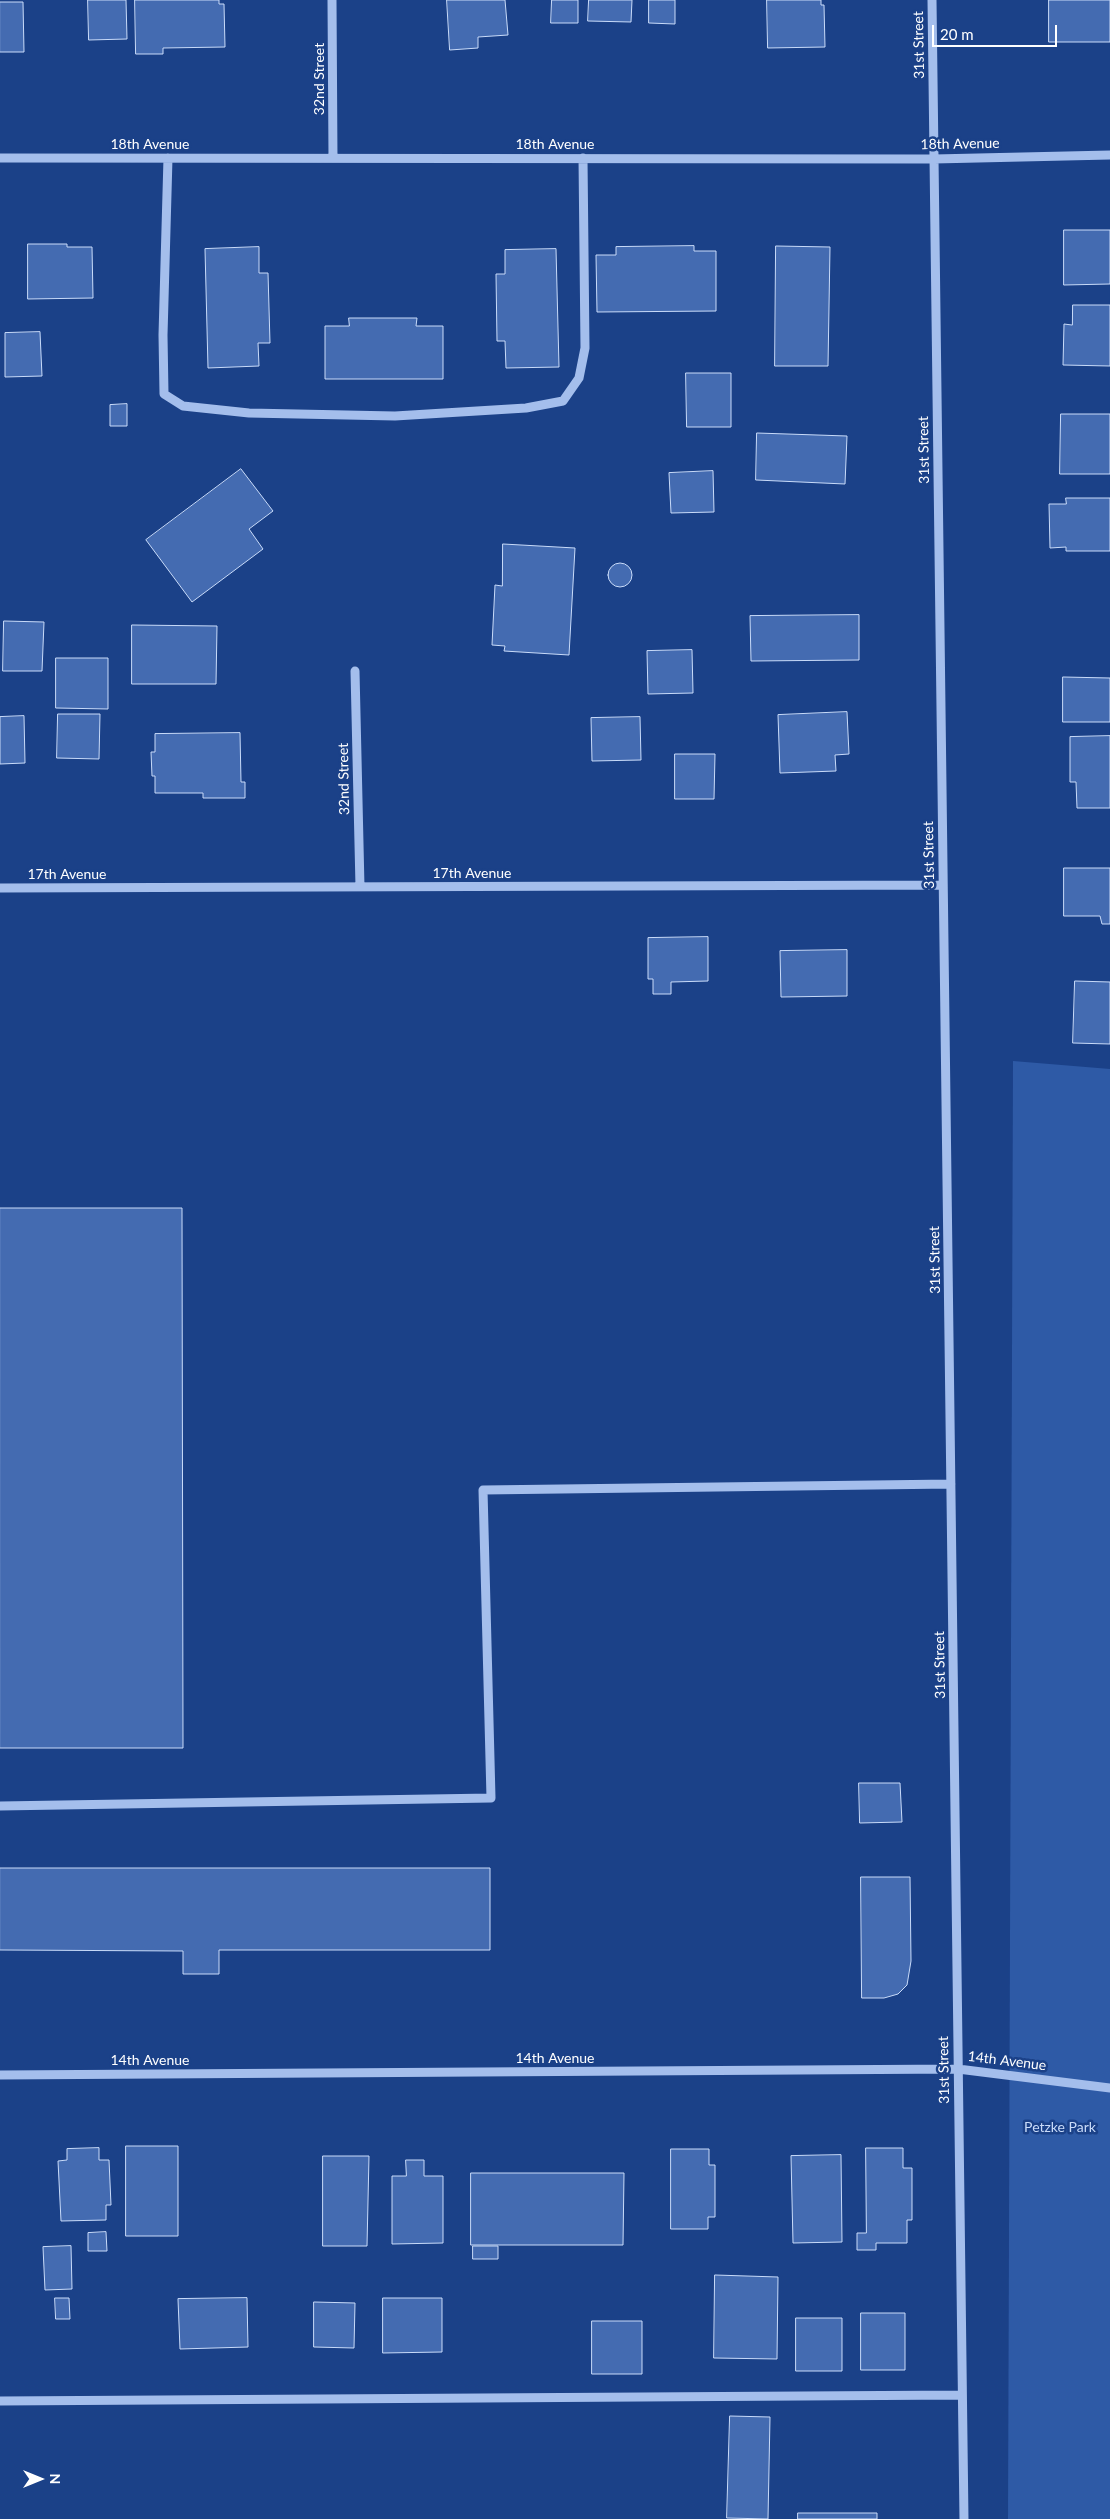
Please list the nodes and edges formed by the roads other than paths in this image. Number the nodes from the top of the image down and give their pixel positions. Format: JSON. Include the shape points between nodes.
{"nodes":[{"id":1,"x":332,"y":0,"type":"edge"},
{"id":2,"x":932,"y":0,"type":"edge"},
{"id":3,"x":1110,"y":155,"type":"edge"},
{"id":4,"x":0,"y":158,"type":"edge"},
{"id":5,"x":168,"y":158,"type":"junction"},
{"id":6,"x":333,"y":158,"type":"junction"},
{"id":7,"x":583,"y":158,"type":"junction"},
{"id":8,"x":934,"y":159,"type":"junction"},
{"id":9,"x":355,"y":671,"type":"dead end"},
{"id":10,"x":944,"y":885,"type":"junction"},
{"id":11,"x":360,"y":887,"type":"junction"},
{"id":12,"x":0,"y":888,"type":"edge"},
{"id":13,"x":951,"y":1484,"type":"junction"},
{"id":14,"x":0,"y":1806,"type":"edge"},
{"id":15,"x":958,"y":2069,"type":"junction"},
{"id":16,"x":0,"y":2075,"type":"edge"},
{"id":17,"x":1110,"y":2088,"type":"edge"},
{"id":18,"x":962,"y":2395,"type":"junction"},
{"id":19,"x":0,"y":2401,"type":"edge"},
{"id":20,"x":964,"y":2519,"type":"edge"}],
"edges":[{"from":1,"to":6,"type":"street","name":"32nd Street"},
{"from":2,"to":8,"type":"street","name":"31st Street"},
{"from":3,"to":8,"type":"street","name":"18th Avenue"},
{"from":4,"to":5,"type":"street","name":"18th Avenue"},
{"from":5,"to":6,"type":"street","name":"18th Avenue"},
{"from":5,"to":7,"type":"street","via":[[164,394],[183,406],[249,414],[394,416],[526,408],[563,401],[579,378],[585,348]]},
{"from":6,"to":7,"type":"street","name":"18th Avenue"},
{"from":7,"to":8,"type":"street","name":"18th Avenue"},
{"from":8,"to":10,"type":"street","name":"31st Street"},
{"from":9,"to":11,"type":"street","name":"32nd Street"},
{"from":10,"to":11,"type":"street","name":"17th Avenue"},
{"from":10,"to":13,"type":"street","name":"31st Street"},
{"from":11,"to":12,"type":"street","name":"17th Avenue"},
{"from":13,"to":14,"type":"street","via":[[483,1490],[491,1798]]},
{"from":13,"to":15,"type":"street","name":"31st Street"},
{"from":15,"to":16,"type":"street","name":"14th Avenue"},
{"from":15,"to":17,"type":"street","name":"14th Avenue"},
{"from":15,"to":18,"type":"street","name":"31st Street"},
{"from":18,"to":19,"type":"street"},
{"from":18,"to":20,"type":"street","name":"31st Street"}]}
